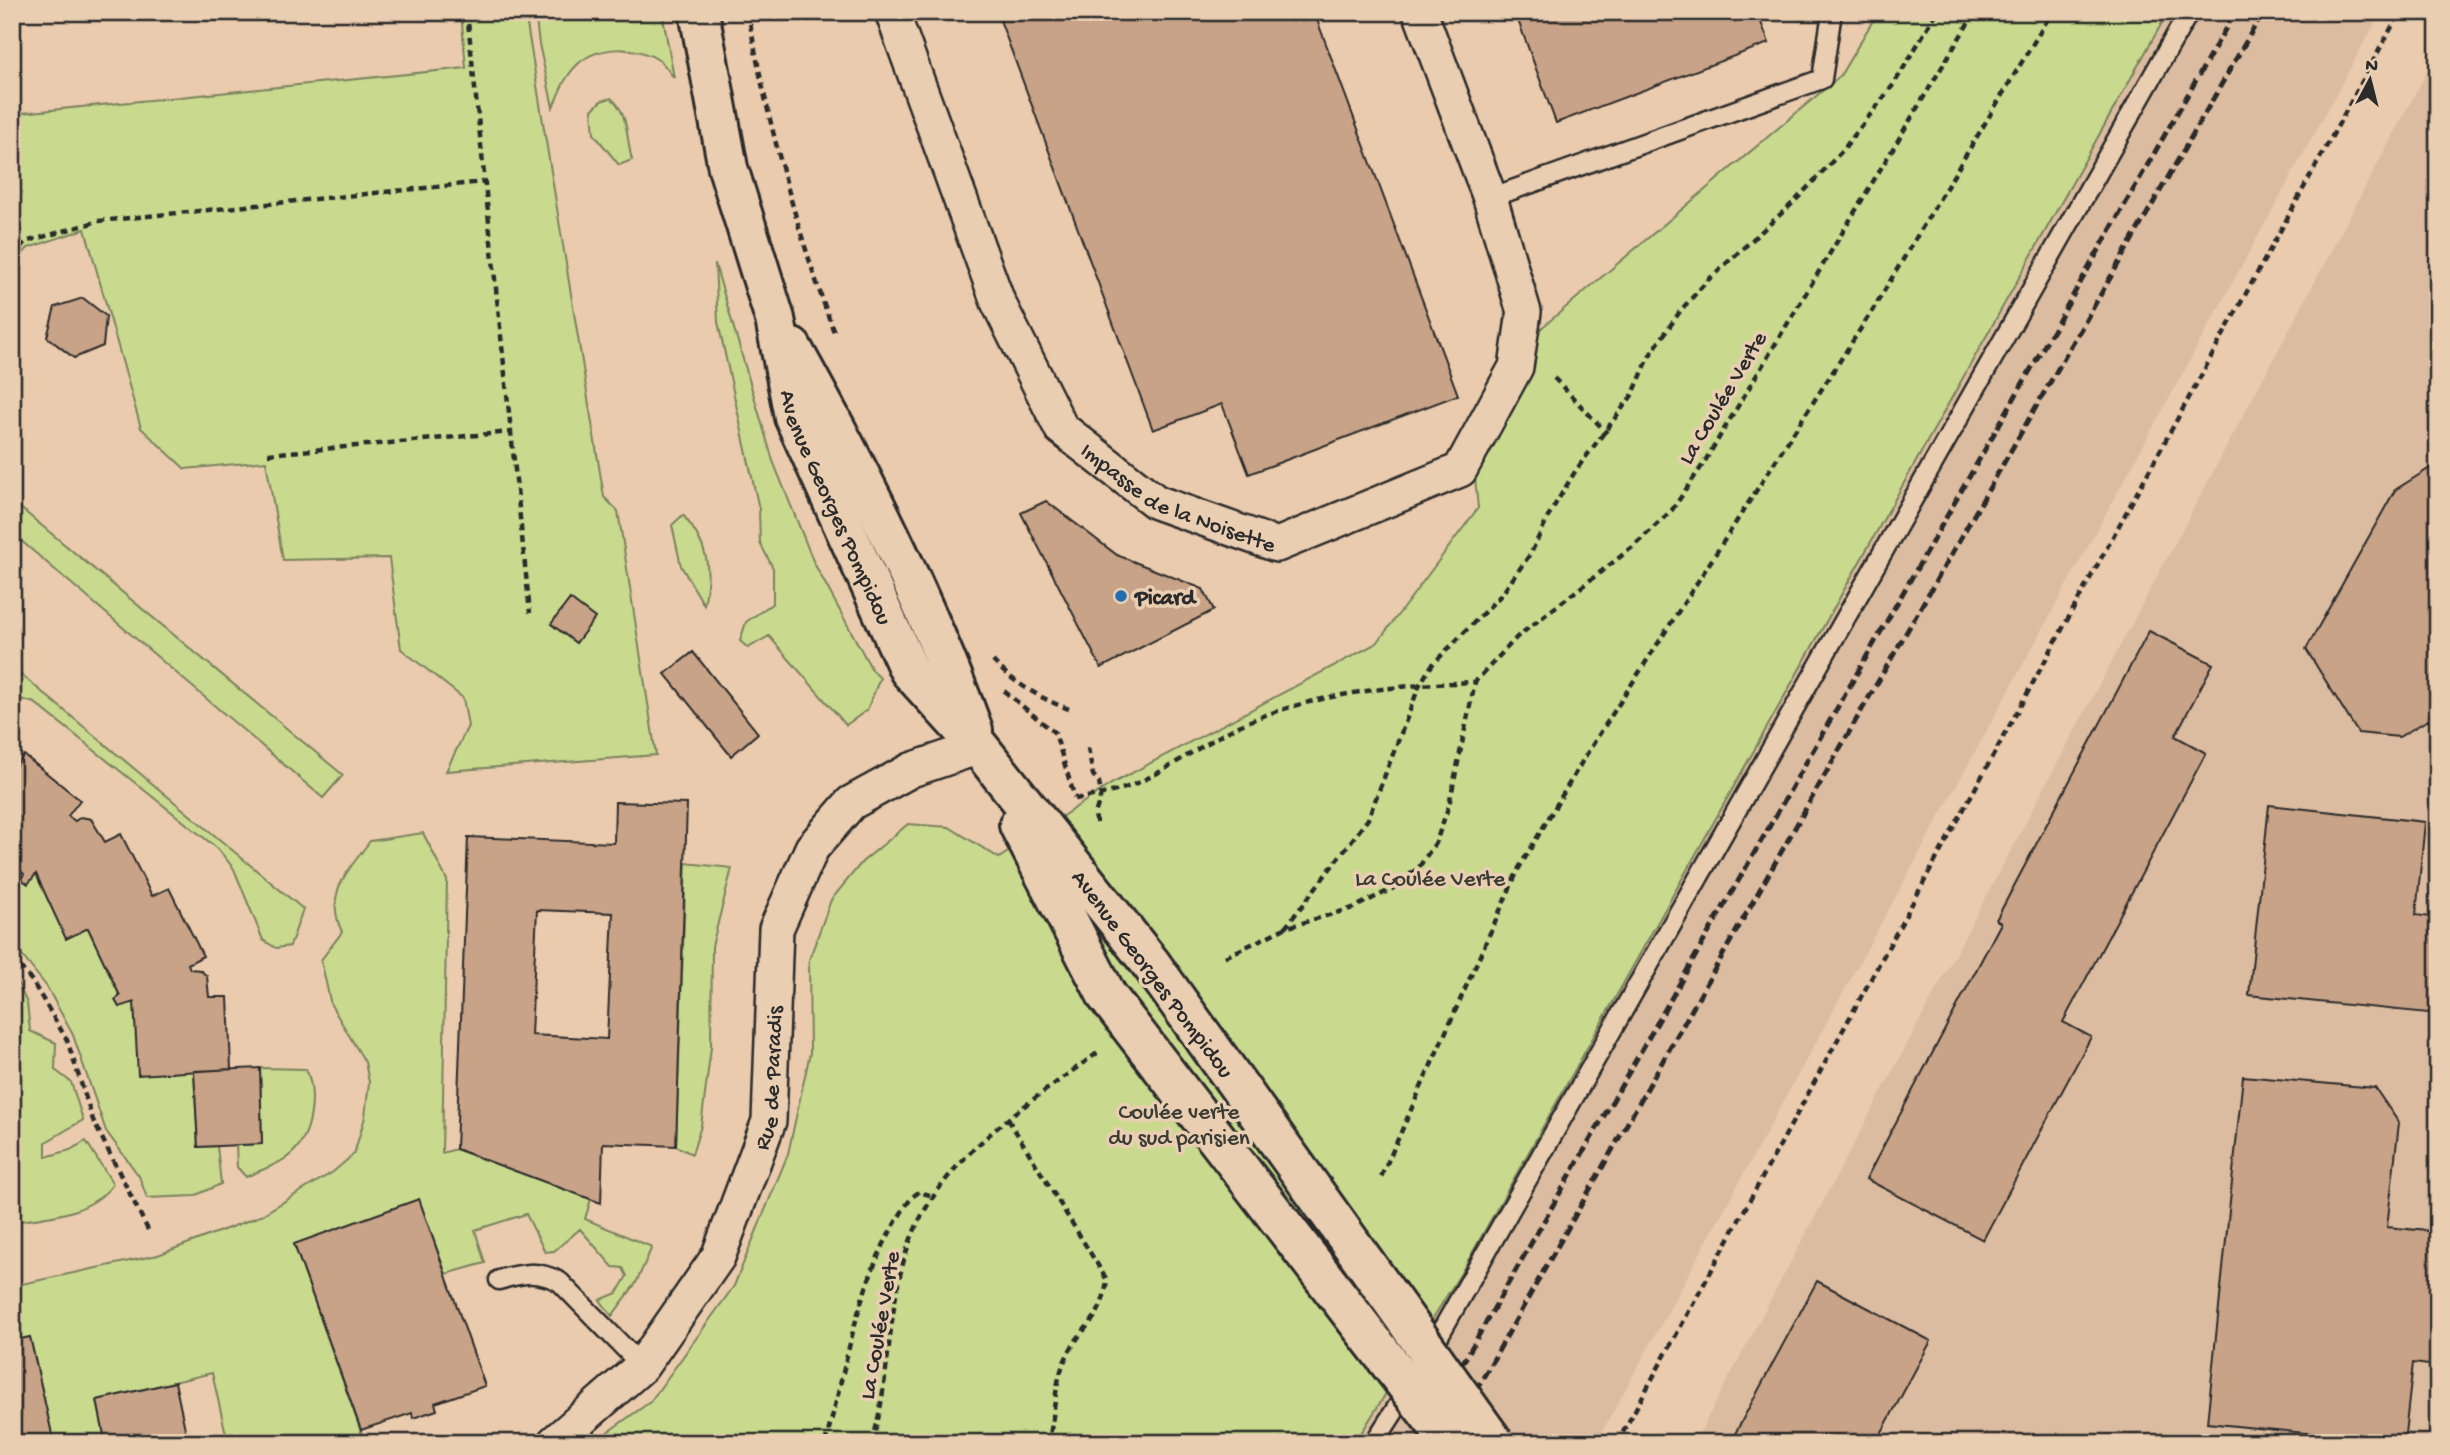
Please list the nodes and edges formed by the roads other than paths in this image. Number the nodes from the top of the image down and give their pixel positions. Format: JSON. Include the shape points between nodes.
{"nodes":[{"id":1,"x":699,"y":12,"type":"edge"},
{"id":2,"x":892,"y":12,"type":"edge"},
{"id":3,"x":1420,"y":12,"type":"edge"},
{"id":4,"x":1832,"y":12,"type":"edge"},
{"id":5,"x":2189,"y":12,"type":"edge"},
{"id":6,"x":1490,"y":198,"type":"junction"},
{"id":7,"x":979,"y":747,"type":"junction"},
{"id":8,"x":499,"y":1280,"type":"dead end"},
{"id":9,"x":642,"y":1366,"type":"junction"},
{"id":10,"x":554,"y":1443,"type":"edge"},
{"id":11,"x":1374,"y":1443,"type":"edge"},
{"id":12,"x":1451,"y":1443,"type":"edge"},
{"id":13,"x":1494,"y":1443,"type":"edge"}],
"edges":[{"from":1,"to":7,"type":"main road","name":"Avenue Georges Pompidou","via":[[728,168],[775,319],[856,463],[945,655]]},
{"from":2,"to":6,"type":"street","name":"Impasse de la Noisette","via":[[998,302],[1061,428],[1156,502],[1278,545],[1460,470],[1516,367],[1524,312]]},
{"from":3,"to":6,"type":"street","name":"Impasse de la Noisette"},
{"from":4,"to":6,"type":"lane","via":[[1822,79]]},
{"from":5,"to":11,"type":"lane"},
{"from":7,"to":9,"type":"street","name":"Rue de Paradis","via":[[911,770],[851,803],[812,848],[776,929],[769,1121],[718,1257]]},
{"from":7,"to":12,"type":"main road","name":"Avenue Georges Pompidou","bridge":true,"via":[[1107,996]]},
{"from":7,"to":13,"type":"main road","name":"Avenue Georges Pompidou","bridge":true,"via":[[1152,964]]},
{"from":8,"to":9,"type":"lane","via":[[521,1273],[544,1274],[560,1282]]},
{"from":9,"to":10,"type":"street","name":"Rue de Paradis"}]}
